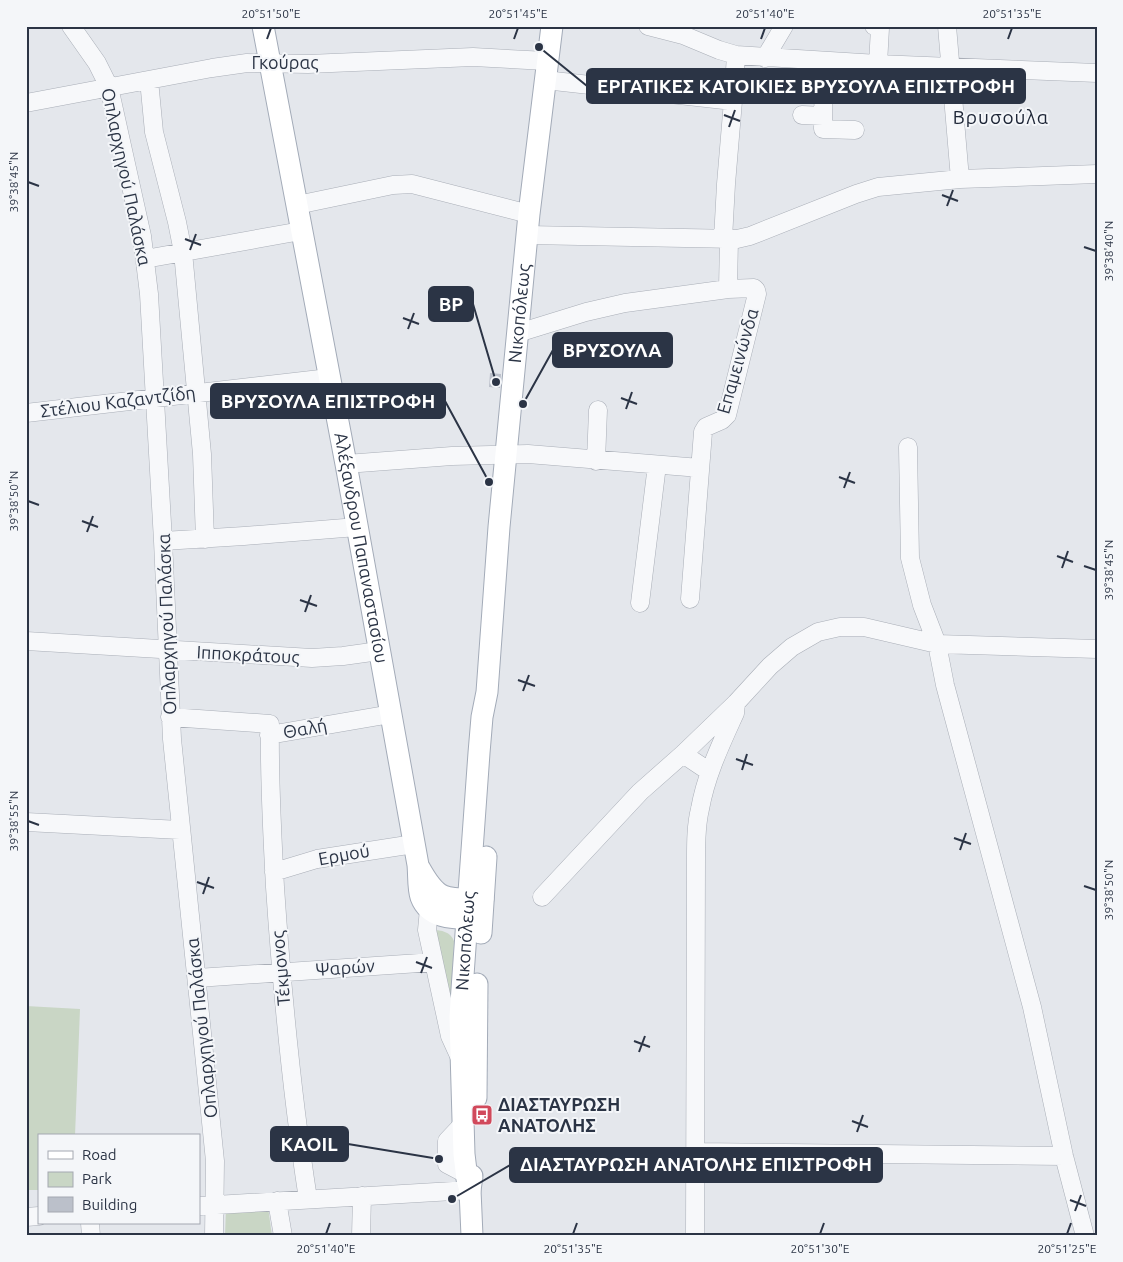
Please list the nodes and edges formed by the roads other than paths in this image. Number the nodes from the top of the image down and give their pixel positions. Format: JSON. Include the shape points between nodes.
{"nodes":[{"id":1,"x":71,"y":26,"type":"edge"},
{"id":2,"x":263,"y":26,"type":"edge"},
{"id":3,"x":552,"y":26,"type":"edge"},
{"id":4,"x":648,"y":26,"type":"edge"},
{"id":5,"x":784,"y":26,"type":"edge"},
{"id":6,"x":874,"y":26,"type":"edge"},
{"id":7,"x":947,"y":26,"type":"edge"},
{"id":8,"x":736,"y":55,"type":"junction"},
{"id":9,"x":765,"y":58,"type":"junction"},
{"id":10,"x":824,"y":60,"type":"junction"},
{"id":11,"x":270,"y":63,"type":"junction"},
{"id":12,"x":878,"y":64,"type":"junction"},
{"id":13,"x":950,"y":67,"type":"junction"},
{"id":14,"x":546,"y":71,"type":"junction"},
{"id":15,"x":1097,"y":74,"type":"edge"},
{"id":16,"x":149,"y":80,"type":"junction"},
{"id":17,"x":109,"y":87,"type":"junction"},
{"id":18,"x":733,"y":101,"type":"junction"},
{"id":19,"x":26,"y":102,"type":"edge"},
{"id":20,"x":802,"y":115,"type":"dead end"},
{"id":21,"x":823,"y":116,"type":"junction"},
{"id":22,"x":855,"y":130,"type":"dead end"},
{"id":23,"x":1097,"y":174,"type":"edge"},
{"id":24,"x":960,"y":179,"type":"junction"},
{"id":25,"x":297,"y":205,"type":"junction"},
{"id":26,"x":529,"y":214,"type":"junction"},
{"id":27,"x":302,"y":231,"type":"junction"},
{"id":28,"x":527,"y":235,"type":"junction"},
{"id":29,"x":726,"y":239,"type":"junction"},
{"id":30,"x":183,"y":252,"type":"junction"},
{"id":31,"x":145,"y":258,"type":"junction"},
{"id":32,"x":728,"y":288,"type":"junction"},
{"id":33,"x":518,"y":333,"type":"junction"},
{"id":34,"x":329,"y":378,"type":"junction"},
{"id":35,"x":196,"y":393,"type":"junction"},
{"id":36,"x":155,"y":399,"type":"junction"},
{"id":37,"x":598,"y":410,"type":"dead end"},
{"id":38,"x":26,"y":413,"type":"edge"},
{"id":39,"x":908,"y":447,"type":"dead end"},
{"id":40,"x":506,"y":454,"type":"junction"},
{"id":41,"x":596,"y":461,"type":"junction"},
{"id":42,"x":346,"y":464,"type":"junction"},
{"id":43,"x":657,"y":465,"type":"junction"},
{"id":44,"x":700,"y":468,"type":"junction"},
{"id":45,"x":357,"y":526,"type":"junction"},
{"id":46,"x":205,"y":538,"type":"junction"},
{"id":47,"x":163,"y":541,"type":"junction"},
{"id":48,"x":690,"y":599,"type":"dead end"},
{"id":49,"x":640,"y":603,"type":"dead end"},
{"id":50,"x":26,"y":642,"type":"edge"},
{"id":51,"x":937,"y":644,"type":"junction"},
{"id":52,"x":1097,"y":649,"type":"edge"},
{"id":53,"x":168,"y":650,"type":"junction"},
{"id":54,"x":379,"y":652,"type":"junction"},
{"id":55,"x":487,"y":692,"type":"junction"},
{"id":56,"x":736,"y":703,"type":"junction"},
{"id":57,"x":391,"y":714,"type":"junction"},
{"id":58,"x":170,"y":717,"type":"junction"},
{"id":59,"x":270,"y":735,"type":"junction"},
{"id":60,"x":683,"y":754,"type":"junction"},
{"id":61,"x":710,"y":772,"type":"junction"},
{"id":62,"x":26,"y":822,"type":"edge"},
{"id":63,"x":180,"y":830,"type":"junction"},
{"id":64,"x":414,"y":844,"type":"junction"},
{"id":65,"x":421,"y":871,"type":"junction"},
{"id":66,"x":274,"y":872,"type":"junction"},
{"id":67,"x":470,"y":875,"type":"junction"},
{"id":68,"x":542,"y":897,"type":"dead end"},
{"id":69,"x":429,"y":909,"type":"junction"},
{"id":70,"x":475,"y":909,"type":"junction"},
{"id":71,"x":434,"y":962,"type":"junction"},
{"id":72,"x":280,"y":973,"type":"junction"},
{"id":73,"x":197,"y":978,"type":"junction"},
{"id":74,"x":460,"y":1058,"type":"junction"},
{"id":75,"x":696,"y":1152,"type":"junction"},
{"id":76,"x":1064,"y":1156,"type":"junction"},
{"id":77,"x":468,"y":1182,"type":"junction"},
{"id":78,"x":362,"y":1196,"type":"junction"},
{"id":79,"x":308,"y":1200,"type":"junction"},
{"id":80,"x":277,"y":1201,"type":"junction"},
{"id":81,"x":207,"y":1206,"type":"edge"},
{"id":82,"x":214,"y":1236,"type":"edge"},
{"id":83,"x":282,"y":1236,"type":"edge"},
{"id":84,"x":361,"y":1236,"type":"edge"},
{"id":85,"x":472,"y":1236,"type":"edge"},
{"id":86,"x":695,"y":1236,"type":"edge"},
{"id":87,"x":1086,"y":1236,"type":"edge"}],
"edges":[{"from":1,"to":17,"type":"street","name":"Οπλαρχηγού Παλάσκα","via":[[97,62]]},
{"from":2,"to":11,"type":"main road","name":"Αλέξανδρου Παπαναστασίου"},
{"from":3,"to":14,"type":"main road","name":"Νικοπόλεως"},
{"from":4,"to":8,"type":"street"},
{"from":5,"to":9,"type":"street"},
{"from":6,"to":12,"type":"street","via":[[880,28]]},
{"from":7,"to":13,"type":"street"},
{"from":8,"to":9,"type":"street"},
{"from":8,"to":18,"type":"street","name":"Επαμεινώνδα"},
{"from":9,"to":10,"type":"street"},
{"from":10,"to":12,"type":"street"},
{"from":10,"to":21,"type":"street"},
{"from":11,"to":14,"type":"street","name":"Γκούρας","via":[[473,56]]},
{"from":11,"to":16,"type":"street","name":"Γκούρας","via":[[230,65]]},
{"from":11,"to":25,"type":"main road","name":"Αλέξανδρου Παπαναστασίου"},
{"from":12,"to":13,"type":"street"},
{"from":13,"to":15,"type":"street"},
{"from":13,"to":24,"type":"street"},
{"from":14,"to":18,"type":"street","name":"Γκούρας"},
{"from":14,"to":26,"type":"main road","name":"Νικοπόλεως"},
{"from":16,"to":17,"type":"street","name":"Γκούρας"},
{"from":16,"to":30,"type":"street","name":"Οπλαρχηγού Παλάσκα","via":[[154,132]]},
{"from":17,"to":19,"type":"street","name":"Γκούρας"},
{"from":17,"to":31,"type":"street","name":"Οπλαρχηγού Παλάσκα"},
{"from":18,"to":29,"type":"street","name":"Επαμεινώνδα","via":[[726,184]]},
{"from":20,"to":21,"type":"street"},
{"from":21,"to":22,"type":"street","via":[[823,129]]},
{"from":23,"to":24,"type":"street"},
{"from":24,"to":29,"type":"street","via":[[878,187],[750,236]]},
{"from":25,"to":26,"type":"street","via":[[412,184]]},
{"from":25,"to":27,"type":"main road","name":"Αλέξανδρου Παπαναστασίου"},
{"from":26,"to":28,"type":"main road","name":"Νικοπόλεως"},
{"from":27,"to":30,"type":"street"},
{"from":27,"to":34,"type":"main road","name":"Αλέξανδρου Παπαναστασίου"},
{"from":28,"to":29,"type":"street"},
{"from":28,"to":33,"type":"main road","name":"Νικοπόλεως"},
{"from":29,"to":32,"type":"street","name":"Επαμεινώνδα"},
{"from":30,"to":31,"type":"street"},
{"from":30,"to":35,"type":"street","name":"Οπλαρχηγού Παλάσκα"},
{"from":31,"to":36,"type":"street","name":"Οπλαρχηγού Παλάσκα"},
{"from":32,"to":33,"type":"street","via":[[615,305]]},
{"from":32,"to":44,"type":"street","name":"Επαμεινώνδα","via":[[754,288],[757,294],[727,415],[703,432]]},
{"from":33,"to":40,"type":"main road","name":"Νικοπόλεως"},
{"from":34,"to":35,"type":"street","name":"Στέλιου Καζαντζίδη"},
{"from":34,"to":42,"type":"main road","name":"Αλέξανδρου Παπαναστασίου"},
{"from":35,"to":36,"type":"street","name":"Στέλιου Καζαντζίδη"},
{"from":35,"to":46,"type":"street","name":"Οπλαρχηγού Παλάσκα","via":[[203,463]]},
{"from":36,"to":38,"type":"street","name":"Στέλιου Καζαντζίδη"},
{"from":36,"to":47,"type":"street","name":"Οπλαρχηγού Παλάσκα"},
{"from":37,"to":41,"type":"street"},
{"from":39,"to":51,"type":"street","via":[[910,558],[922,605]]},
{"from":40,"to":41,"type":"street"},
{"from":40,"to":42,"type":"street"},
{"from":40,"to":55,"type":"main road","name":"Νικοπόλεως"},
{"from":41,"to":43,"type":"street"},
{"from":42,"to":45,"type":"main road","name":"Αλέξανδρου Παπαναστασίου"},
{"from":43,"to":44,"type":"street"},
{"from":43,"to":49,"type":"street"},
{"from":44,"to":48,"type":"street"},
{"from":45,"to":46,"type":"street"},
{"from":45,"to":54,"type":"main road","name":"Αλέξανδρου Παπαναστασίου"},
{"from":46,"to":47,"type":"street"},
{"from":47,"to":53,"type":"street","name":"Οπλαρχηγού Παλάσκα"},
{"from":50,"to":53,"type":"street","name":"Ιπποκράτους"},
{"from":51,"to":52,"type":"street"},
{"from":51,"to":56,"type":"street","via":[[864,627],[828,629],[807,638],[782,656]]},
{"from":51,"to":76,"type":"street","via":[[945,685],[1032,1008]]},
{"from":53,"to":54,"type":"street","name":"Ιπποκράτους","via":[[312,658]]},
{"from":53,"to":58,"type":"street","name":"Οπλαρχηγού Παλάσκα"},
{"from":54,"to":57,"type":"main road","name":"Αλέξανδρου Παπαναστασίου"},
{"from":55,"to":67,"type":"main road","name":"Νικοπόλεως","via":[[482,717]]},
{"from":55,"to":70,"type":"main road","name":"Νικοπόλεως","via":[[491,736]]},
{"from":56,"to":60,"type":"street"},
{"from":56,"to":61,"type":"street","via":[[735,713]]},
{"from":57,"to":59,"type":"street","name":"Θαλή"},
{"from":57,"to":64,"type":"main road","name":"Αλέξανδρου Παπαναστασίου"},
{"from":58,"to":59,"type":"street","name":"Θαλή","via":[[270,724]]},
{"from":58,"to":63,"type":"street","name":"Οπλαρχηγού Παλάσκα"},
{"from":59,"to":66,"type":"street","name":"Τέκμονος"},
{"from":60,"to":61,"type":"street"},
{"from":60,"to":68,"type":"street","via":[[640,792]]},
{"from":61,"to":75,"type":"street","via":[[700,807],[697,835]]},
{"from":62,"to":63,"type":"street"},
{"from":63,"to":73,"type":"street","name":"Οπλαρχηγού Παλάσκα"},
{"from":64,"to":65,"type":"main road","name":"Αλέξανδρου Παπαναστασίου"},
{"from":64,"to":66,"type":"street","name":"Ερμού","via":[[317,859]]},
{"from":65,"to":67,"type":"main road","via":[[435,884],[447,888],[459,885]]},
{"from":65,"to":69,"type":"main road","name":"Αλέξανδρου Παπαναστασίου","via":[[421,896]]},
{"from":65,"to":70,"type":"main road","name":"Αλέξανδρου Παπαναστασίου","via":[[438,894]]},
{"from":66,"to":72,"type":"street","name":"Τέκμονος"},
{"from":67,"to":70,"type":"main road","name":"Νικοπόλεως"},
{"from":69,"to":70,"type":"main road","via":[[450,918]]},
{"from":69,"to":71,"type":"street","via":[[427,930]]},
{"from":70,"to":74,"type":"main road","name":"Νικοπόλεως","via":[[460,1016]]},
{"from":70,"to":77,"type":"main road","name":"Νικοπόλεως","via":[[476,1111],[474,1153]]},
{"from":71,"to":72,"type":"street","name":"Ψαρών"},
{"from":71,"to":74,"type":"street","via":[[450,1036]]},
{"from":72,"to":73,"type":"street","name":"Ψαρών"},
{"from":72,"to":79,"type":"street","name":"Τέκμονος"},
{"from":73,"to":81,"type":"street","name":"Οπλαρχηγού Παλάσκα","via":[[215,1161]]},
{"from":74,"to":77,"type":"main road","name":"Νικοπόλεως"},
{"from":75,"to":76,"type":"street"},
{"from":75,"to":86,"type":"street"},
{"from":76,"to":87,"type":"street"},
{"from":77,"to":78,"type":"street"},
{"from":77,"to":85,"type":"main road","name":"Νικοπόλεως"},
{"from":78,"to":79,"type":"street"},
{"from":78,"to":84,"type":"street"},
{"from":79,"to":80,"type":"street"},
{"from":80,"to":81,"type":"street"},
{"from":80,"to":83,"type":"street"},
{"from":81,"to":82,"type":"street","name":"Οπλαρχηγού Παλάσκα"}]}
